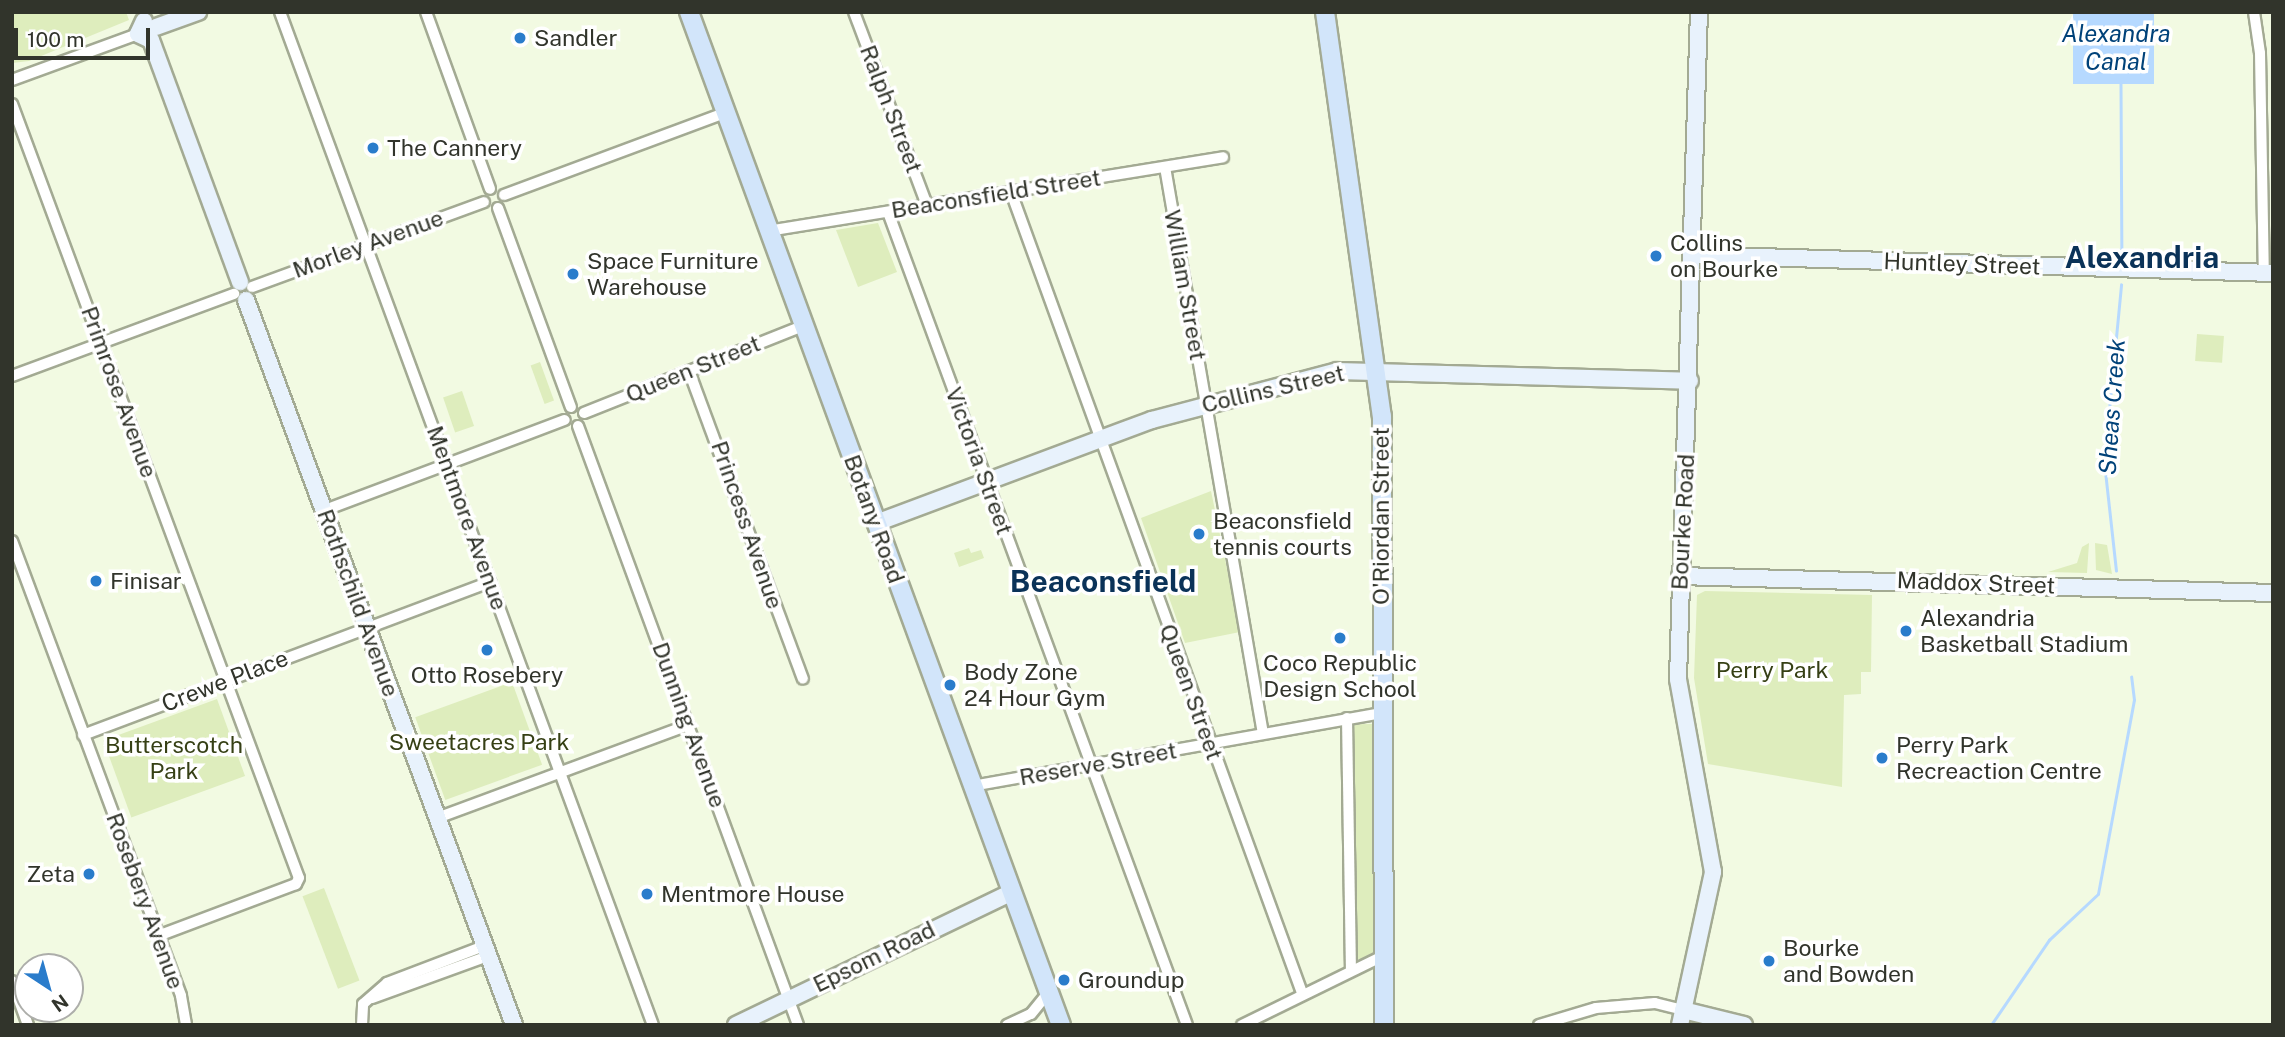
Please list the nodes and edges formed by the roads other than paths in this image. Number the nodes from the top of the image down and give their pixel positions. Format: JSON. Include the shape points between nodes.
{"nodes":[{"id":1,"x":198,"y":12,"type":"edge"},
{"id":2,"x":280,"y":12,"type":"edge"},
{"id":3,"x":426,"y":12,"type":"edge"},
{"id":4,"x":690,"y":12,"type":"edge"},
{"id":5,"x":854,"y":12,"type":"edge"},
{"id":6,"x":1325,"y":12,"type":"edge"},
{"id":7,"x":1699,"y":12,"type":"edge"},
{"id":8,"x":2255,"y":12,"type":"edge"},
{"id":9,"x":146,"y":27,"type":"edge"},
{"id":10,"x":12,"y":80,"type":"edge"},
{"id":11,"x":12,"y":104,"type":"edge"},
{"id":12,"x":725,"y":113,"type":"junction"},
{"id":13,"x":1223,"y":157,"type":"dead end"},
{"id":14,"x":1165,"y":167,"type":"junction"},
{"id":15,"x":491,"y":188,"type":"junction"},
{"id":16,"x":1011,"y":192,"type":"junction"},
{"id":17,"x":504,"y":195,"type":"junction"},
{"id":18,"x":484,"y":202,"type":"junction"},
{"id":19,"x":927,"y":205,"type":"junction"},
{"id":20,"x":498,"y":208,"type":"junction"},
{"id":21,"x":888,"y":212,"type":"junction"},
{"id":22,"x":768,"y":231,"type":"junction"},
{"id":23,"x":366,"y":245,"type":"junction"},
{"id":24,"x":1694,"y":256,"type":"junction"},
{"id":25,"x":2268,"y":273,"type":"edge"},
{"id":26,"x":243,"y":290,"type":"junction"},
{"id":27,"x":803,"y":326,"type":"junction"},
{"id":28,"x":101,"y":343,"type":"junction"},
{"id":29,"x":1375,"y":369,"type":"junction"},
{"id":30,"x":689,"y":371,"type":"junction"},
{"id":31,"x":12,"y":376,"type":"edge"},
{"id":32,"x":1690,"y":381,"type":"junction"},
{"id":33,"x":1206,"y":404,"type":"junction"},
{"id":34,"x":571,"y":407,"type":"junction"},
{"id":35,"x":584,"y":413,"type":"junction"},
{"id":36,"x":565,"y":421,"type":"junction"},
{"id":37,"x":578,"y":426,"type":"junction"},
{"id":38,"x":1099,"y":442,"type":"junction"},
{"id":39,"x":447,"y":465,"type":"junction"},
{"id":40,"x":987,"y":482,"type":"junction"},
{"id":41,"x":325,"y":510,"type":"junction"},
{"id":42,"x":876,"y":523,"type":"junction"},
{"id":43,"x":12,"y":541,"type":"edge"},
{"id":44,"x":16,"y":561,"type":"edge"},
{"id":45,"x":1680,"y":576,"type":"junction"},
{"id":46,"x":490,"y":582,"type":"junction"},
{"id":47,"x":2273,"y":593,"type":"edge"},
{"id":48,"x":368,"y":628,"type":"junction"},
{"id":49,"x":226,"y":679,"type":"junction"},
{"id":50,"x":803,"y":680,"type":"dead end"},
{"id":51,"x":1383,"y":713,"type":"junction"},
{"id":52,"x":1347,"y":718,"type":"junction"},
{"id":53,"x":688,"y":725,"type":"junction"},
{"id":54,"x":1263,"y":734,"type":"junction"},
{"id":55,"x":83,"y":735,"type":"junction"},
{"id":56,"x":1209,"y":745,"type":"junction"},
{"id":57,"x":1090,"y":766,"type":"junction"},
{"id":58,"x":559,"y":772,"type":"junction"},
{"id":59,"x":972,"y":786,"type":"junction"},
{"id":60,"x":437,"y":818,"type":"junction"},
{"id":61,"x":1012,"y":892,"type":"junction"},
{"id":62,"x":158,"y":936,"type":"junction"},
{"id":63,"x":486,"y":951,"type":"junction"},
{"id":64,"x":1383,"y":956,"type":"junction"},
{"id":65,"x":424,"y":968,"type":"junction"},
{"id":66,"x":1350,"y":970,"type":"junction"},
{"id":67,"x":444,"y":973,"type":"junction"},
{"id":68,"x":12,"y":981,"type":"edge"},
{"id":69,"x":1049,"y":992,"type":"junction"},
{"id":70,"x":1302,"y":993,"type":"junction"},
{"id":71,"x":788,"y":998,"type":"junction"},
{"id":72,"x":365,"y":1001,"type":"junction"},
{"id":73,"x":1681,"y":1018,"type":"edge"},
{"id":74,"x":28,"y":1025,"type":"edge"},
{"id":75,"x":186,"y":1025,"type":"edge"},
{"id":76,"x":362,"y":1025,"type":"edge"},
{"id":77,"x":514,"y":1025,"type":"edge"},
{"id":78,"x":653,"y":1025,"type":"edge"},
{"id":79,"x":736,"y":1025,"type":"edge"},
{"id":80,"x":798,"y":1025,"type":"edge"},
{"id":81,"x":1007,"y":1025,"type":"edge"},
{"id":82,"x":1061,"y":1025,"type":"edge"},
{"id":83,"x":1187,"y":1025,"type":"edge"},
{"id":84,"x":1242,"y":1025,"type":"edge"},
{"id":85,"x":1384,"y":1025,"type":"edge"},
{"id":86,"x":1539,"y":1025,"type":"edge"},
{"id":87,"x":1744,"y":1025,"type":"edge"}],
"edges":[{"from":1,"to":9,"type":"street"},
{"from":2,"to":23,"type":"street","name":"Mentmore Avenue"},
{"from":3,"to":15,"type":"street"},
{"from":4,"to":12,"type":"main road","name":"Botany Road"},
{"from":5,"to":19,"type":"street","name":"Ralph Street"},
{"from":6,"to":29,"type":"main road","name":"O'Riordan Street"},
{"from":7,"to":24,"type":"street","name":"Bourke Road"},
{"from":8,"to":25,"type":"street"},
{"from":9,"to":10,"type":"street"},
{"from":9,"to":26,"type":"street","name":"Rothschild Avenue"},
{"from":11,"to":28,"type":"street","name":"Primrose Avenue"},
{"from":12,"to":17,"type":"street"},
{"from":12,"to":22,"type":"main road","name":"Botany Road"},
{"from":13,"to":14,"type":"street","name":"Beaconsfield Street"},
{"from":14,"to":16,"type":"street","name":"Beaconsfield Street"},
{"from":14,"to":33,"type":"street","name":"William Street"},
{"from":15,"to":17,"type":"street"},
{"from":15,"to":18,"type":"street"},
{"from":16,"to":19,"type":"street","name":"Beaconsfield Street"},
{"from":16,"to":38,"type":"street","name":"Queen Street"},
{"from":17,"to":20,"type":"street"},
{"from":18,"to":20,"type":"street"},
{"from":18,"to":23,"type":"street","name":"Morley Avenue"},
{"from":19,"to":21,"type":"street","name":"Beaconsfield Street"},
{"from":20,"to":34,"type":"street"},
{"from":21,"to":22,"type":"street","name":"Beaconsfield Street"},
{"from":21,"to":40,"type":"street","name":"Victoria Street"},
{"from":22,"to":27,"type":"main road","name":"Botany Road"},
{"from":23,"to":26,"type":"street","name":"Morley Avenue"},
{"from":23,"to":39,"type":"street","name":"Mentmore Avenue"},
{"from":24,"to":25,"type":"street","name":"Huntley Street"},
{"from":24,"to":32,"type":"street","name":"Bourke Road"},
{"from":26,"to":28,"type":"street","name":"Morley Avenue"},
{"from":26,"to":41,"type":"street","name":"Rothschild Avenue"},
{"from":27,"to":30,"type":"street","name":"Queen Street"},
{"from":27,"to":42,"type":"main road","name":"Botany Road"},
{"from":28,"to":31,"type":"street","name":"Morley Avenue"},
{"from":28,"to":49,"type":"street","name":"Primrose Avenue"},
{"from":29,"to":32,"type":"street","name":"Collins Street"},
{"from":29,"to":33,"type":"street","name":"Collins Street","via":[[1337,371]]},
{"from":29,"to":51,"type":"main road","name":"O'Riordan Street","via":[[1382,424]]},
{"from":30,"to":35,"type":"street","name":"Queen Street"},
{"from":30,"to":50,"type":"street","name":"Princess Avenue"},
{"from":32,"to":45,"type":"street","name":"Bourke Road"},
{"from":33,"to":38,"type":"street","name":"Collins Street"},
{"from":33,"to":54,"type":"street","name":"William Street"},
{"from":34,"to":35,"type":"street"},
{"from":34,"to":36,"type":"street"},
{"from":35,"to":37,"type":"street"},
{"from":36,"to":37,"type":"street"},
{"from":36,"to":39,"type":"street"},
{"from":37,"to":53,"type":"street","name":"Dunning Avenue"},
{"from":38,"to":40,"type":"street","name":"Collins Street"},
{"from":38,"to":56,"type":"street","name":"Queen Street"},
{"from":39,"to":41,"type":"street"},
{"from":39,"to":46,"type":"street","name":"Mentmore Avenue"},
{"from":40,"to":42,"type":"street","name":"Collins Street"},
{"from":40,"to":57,"type":"street","name":"Victoria Street"},
{"from":41,"to":48,"type":"street","name":"Rothschild Avenue"},
{"from":42,"to":59,"type":"main road","name":"Botany Road"},
{"from":43,"to":44,"type":"street","name":"Rosebery Avenue"},
{"from":44,"to":55,"type":"street","name":"Rosebery Avenue"},
{"from":45,"to":47,"type":"street","name":"Maddox Street"},
{"from":45,"to":73,"type":"street","name":"Bourke Road","via":[[1678,679],[1713,872]]},
{"from":46,"to":48,"type":"street","name":"Crewe Place"},
{"from":46,"to":58,"type":"street","name":"Mentmore Avenue"},
{"from":48,"to":49,"type":"street","name":"Crewe Place"},
{"from":48,"to":60,"type":"street","name":"Rothschild Avenue"},
{"from":49,"to":55,"type":"street","name":"Crewe Place"},
{"from":49,"to":62,"type":"street","name":"Primrose Avenue","via":[[299,878],[296,884]]},
{"from":51,"to":52,"type":"street","name":"Reserve Street"},
{"from":51,"to":64,"type":"main road","name":"O'Riordan Street"},
{"from":52,"to":54,"type":"street","name":"Reserve Street"},
{"from":52,"to":66,"type":"street"},
{"from":53,"to":58,"type":"street"},
{"from":53,"to":71,"type":"street","name":"Dunning Avenue"},
{"from":54,"to":56,"type":"street","name":"Reserve Street"},
{"from":55,"to":62,"type":"street","name":"Rosebery Avenue"},
{"from":56,"to":57,"type":"street","name":"Reserve Street"},
{"from":56,"to":70,"type":"street","name":"Queen Street"},
{"from":57,"to":59,"type":"street","name":"Reserve Street"},
{"from":57,"to":83,"type":"street","name":"Victoria Street"},
{"from":58,"to":60,"type":"street"},
{"from":58,"to":78,"type":"street","name":"Mentmore Avenue"},
{"from":59,"to":61,"type":"main road","name":"Botany Road"},
{"from":60,"to":63,"type":"street","name":"Rothschild Avenue"},
{"from":61,"to":69,"type":"main road","name":"Botany Road"},
{"from":61,"to":71,"type":"street","name":"Epsom Road"},
{"from":62,"to":75,"type":"street","name":"Rosebery Avenue"},
{"from":63,"to":65,"type":"street"},
{"from":63,"to":67,"type":"street"},
{"from":63,"to":77,"type":"street","name":"Rothschild Avenue"},
{"from":64,"to":66,"type":"street"},
{"from":64,"to":85,"type":"main road","name":"O'Riordan Street"},
{"from":65,"to":67,"type":"street"},
{"from":65,"to":72,"type":"street","via":[[387,983]]},
{"from":66,"to":70,"type":"street"},
{"from":67,"to":72,"type":"street"},
{"from":68,"to":74,"type":"street"},
{"from":69,"to":81,"type":"street","via":[[1031,1013]]},
{"from":69,"to":82,"type":"main road","name":"Botany Road"},
{"from":70,"to":84,"type":"street"},
{"from":71,"to":79,"type":"street","name":"Epsom Road"},
{"from":71,"to":80,"type":"street","name":"Dunning Avenue"},
{"from":72,"to":76,"type":"street","via":[[359,1013]]},
{"from":73,"to":86,"type":"street","via":[[1655,1003],[1596,1008]]},
{"from":73,"to":87,"type":"street"}]}
